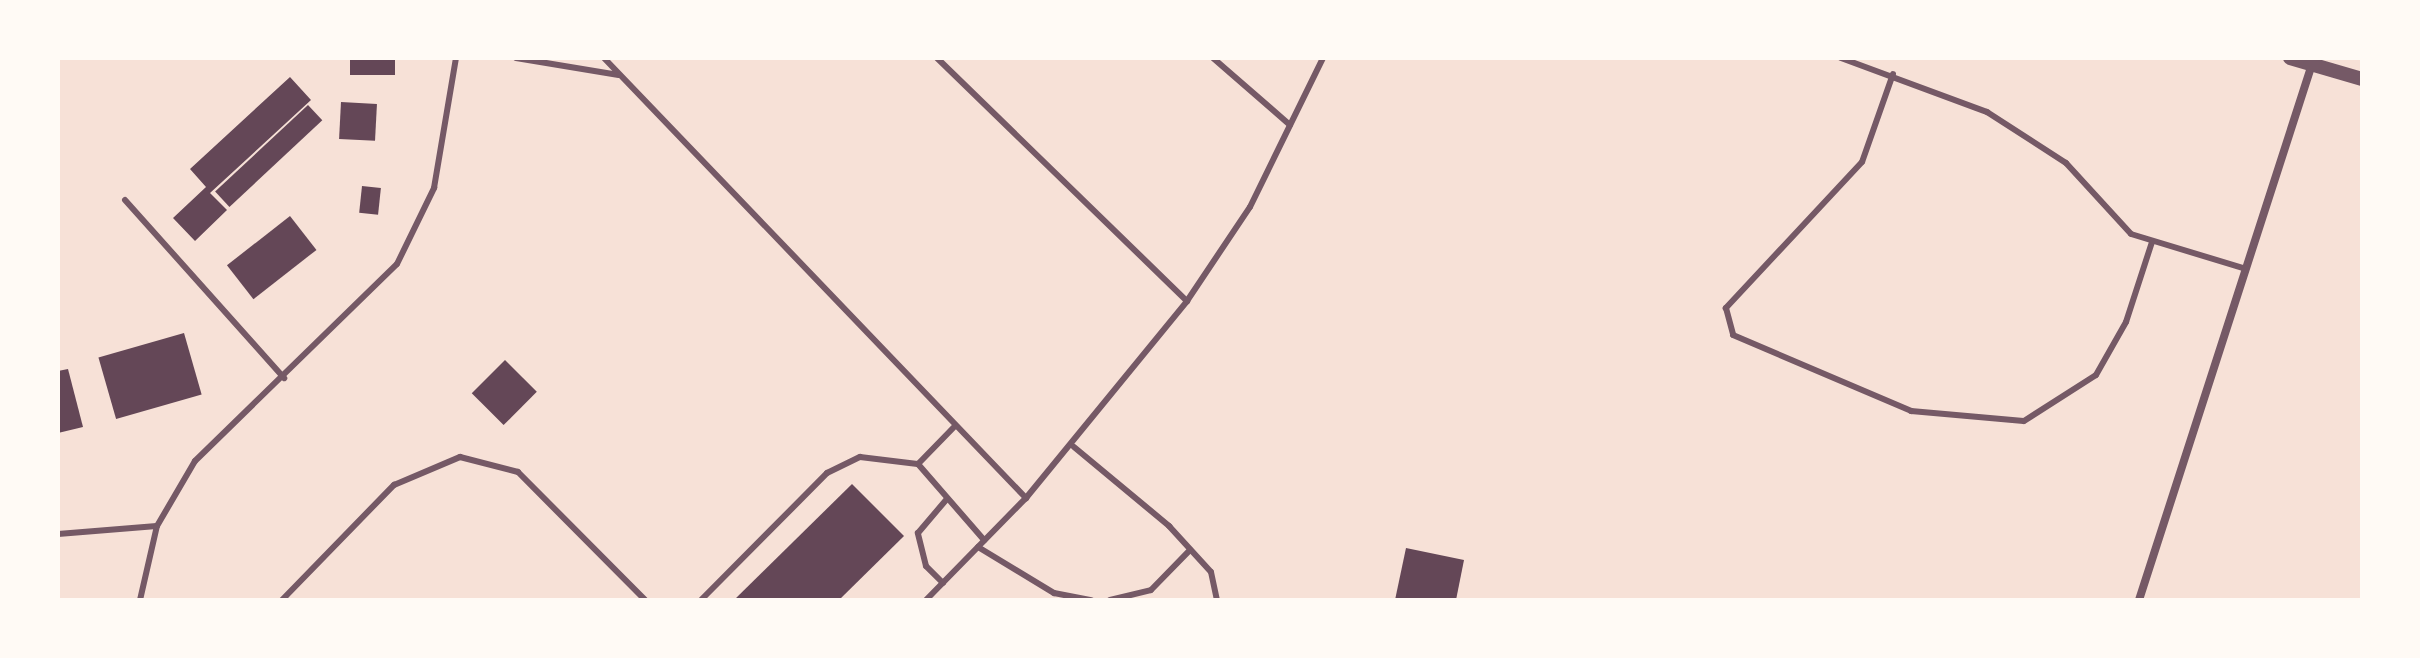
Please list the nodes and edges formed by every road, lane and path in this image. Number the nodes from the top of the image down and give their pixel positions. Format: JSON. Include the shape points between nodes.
{"nodes":[{"id":1,"x":456,"y":58,"type":"edge"},
{"id":2,"x":516,"y":58,"type":"edge"},
{"id":3,"x":604,"y":58,"type":"edge"},
{"id":4,"x":937,"y":58,"type":"edge"},
{"id":5,"x":1213,"y":58,"type":"edge"},
{"id":6,"x":1323,"y":58,"type":"edge"},
{"id":7,"x":1841,"y":58,"type":"edge"},
{"id":8,"x":2290,"y":58,"type":"edge"},
{"id":9,"x":2312,"y":64,"type":"junction"},
{"id":10,"x":1893,"y":74,"type":"junction"},
{"id":11,"x":620,"y":75,"type":"junction"},
{"id":12,"x":2362,"y":79,"type":"edge"},
{"id":13,"x":1290,"y":125,"type":"junction"},
{"id":14,"x":125,"y":200,"type":"dead end"},
{"id":15,"x":2152,"y":242,"type":"junction"},
{"id":16,"x":2246,"y":269,"type":"junction"},
{"id":17,"x":1187,"y":301,"type":"junction"},
{"id":18,"x":284,"y":378,"type":"junction"},
{"id":19,"x":955,"y":426,"type":"junction"},
{"id":20,"x":1074,"y":447,"type":"junction"},
{"id":21,"x":918,"y":464,"type":"junction"},
{"id":22,"x":1026,"y":498,"type":"junction"},
{"id":23,"x":946,"y":500,"type":"junction"},
{"id":24,"x":157,"y":526,"type":"junction"},
{"id":25,"x":58,"y":534,"type":"edge"},
{"id":26,"x":984,"y":540,"type":"junction"},
{"id":27,"x":978,"y":547,"type":"junction"},
{"id":28,"x":1190,"y":550,"type":"junction"},
{"id":29,"x":943,"y":583,"type":"junction"},
{"id":30,"x":140,"y":600,"type":"edge"},
{"id":31,"x":282,"y":600,"type":"edge"},
{"id":32,"x":645,"y":600,"type":"edge"},
{"id":33,"x":701,"y":600,"type":"edge"},
{"id":34,"x":926,"y":600,"type":"edge"},
{"id":35,"x":1091,"y":600,"type":"edge"},
{"id":36,"x":1110,"y":600,"type":"edge"},
{"id":37,"x":1217,"y":600,"type":"edge"},
{"id":38,"x":2139,"y":600,"type":"edge"}],
"edges":[{"from":1,"to":18,"type":"lane","via":[[434,188],[397,264]]},
{"from":2,"to":11,"type":"lane"},
{"from":3,"to":11,"type":"lane"},
{"from":4,"to":17,"type":"lane"},
{"from":5,"to":13,"type":"lane"},
{"from":6,"to":13,"type":"lane"},
{"from":7,"to":10,"type":"lane"},
{"from":8,"to":9,"type":"street"},
{"from":9,"to":12,"type":"street"},
{"from":9,"to":16,"type":"street"},
{"from":10,"to":15,"type":"lane","via":[[1987,112],[2066,163],[2131,234]]},
{"from":10,"to":15,"type":"lane","via":[[1862,162],[1726,308],[1733,335],[1911,411],[2024,421],[2096,375],[2126,322]]},
{"from":11,"to":19,"type":"lane"},
{"from":13,"to":17,"type":"lane","via":[[1250,207]]},
{"from":14,"to":18,"type":"lane"},
{"from":15,"to":16,"type":"lane"},
{"from":16,"to":38,"type":"street"},
{"from":17,"to":20,"type":"lane"},
{"from":18,"to":24,"type":"lane","via":[[195,461]]},
{"from":19,"to":21,"type":"lane"},
{"from":19,"to":22,"type":"lane"},
{"from":20,"to":22,"type":"lane"},
{"from":20,"to":28,"type":"lane"},
{"from":21,"to":23,"type":"lane"},
{"from":21,"to":33,"type":"lane","via":[[860,457],[827,473]]},
{"from":22,"to":26,"type":"lane"},
{"from":23,"to":26,"type":"lane"},
{"from":23,"to":29,"type":"lane","via":[[918,533],[926,566]]},
{"from":24,"to":25,"type":"lane"},
{"from":24,"to":30,"type":"lane"},
{"from":26,"to":27,"type":"lane"},
{"from":27,"to":29,"type":"lane"},
{"from":27,"to":35,"type":"lane","via":[[1054,593]]},
{"from":28,"to":36,"type":"lane","via":[[1151,590]]},
{"from":28,"to":37,"type":"lane","via":[[1211,572]]},
{"from":29,"to":34,"type":"lane"},
{"from":31,"to":32,"type":"lane","via":[[394,485],[460,457],[518,472]]}]}
